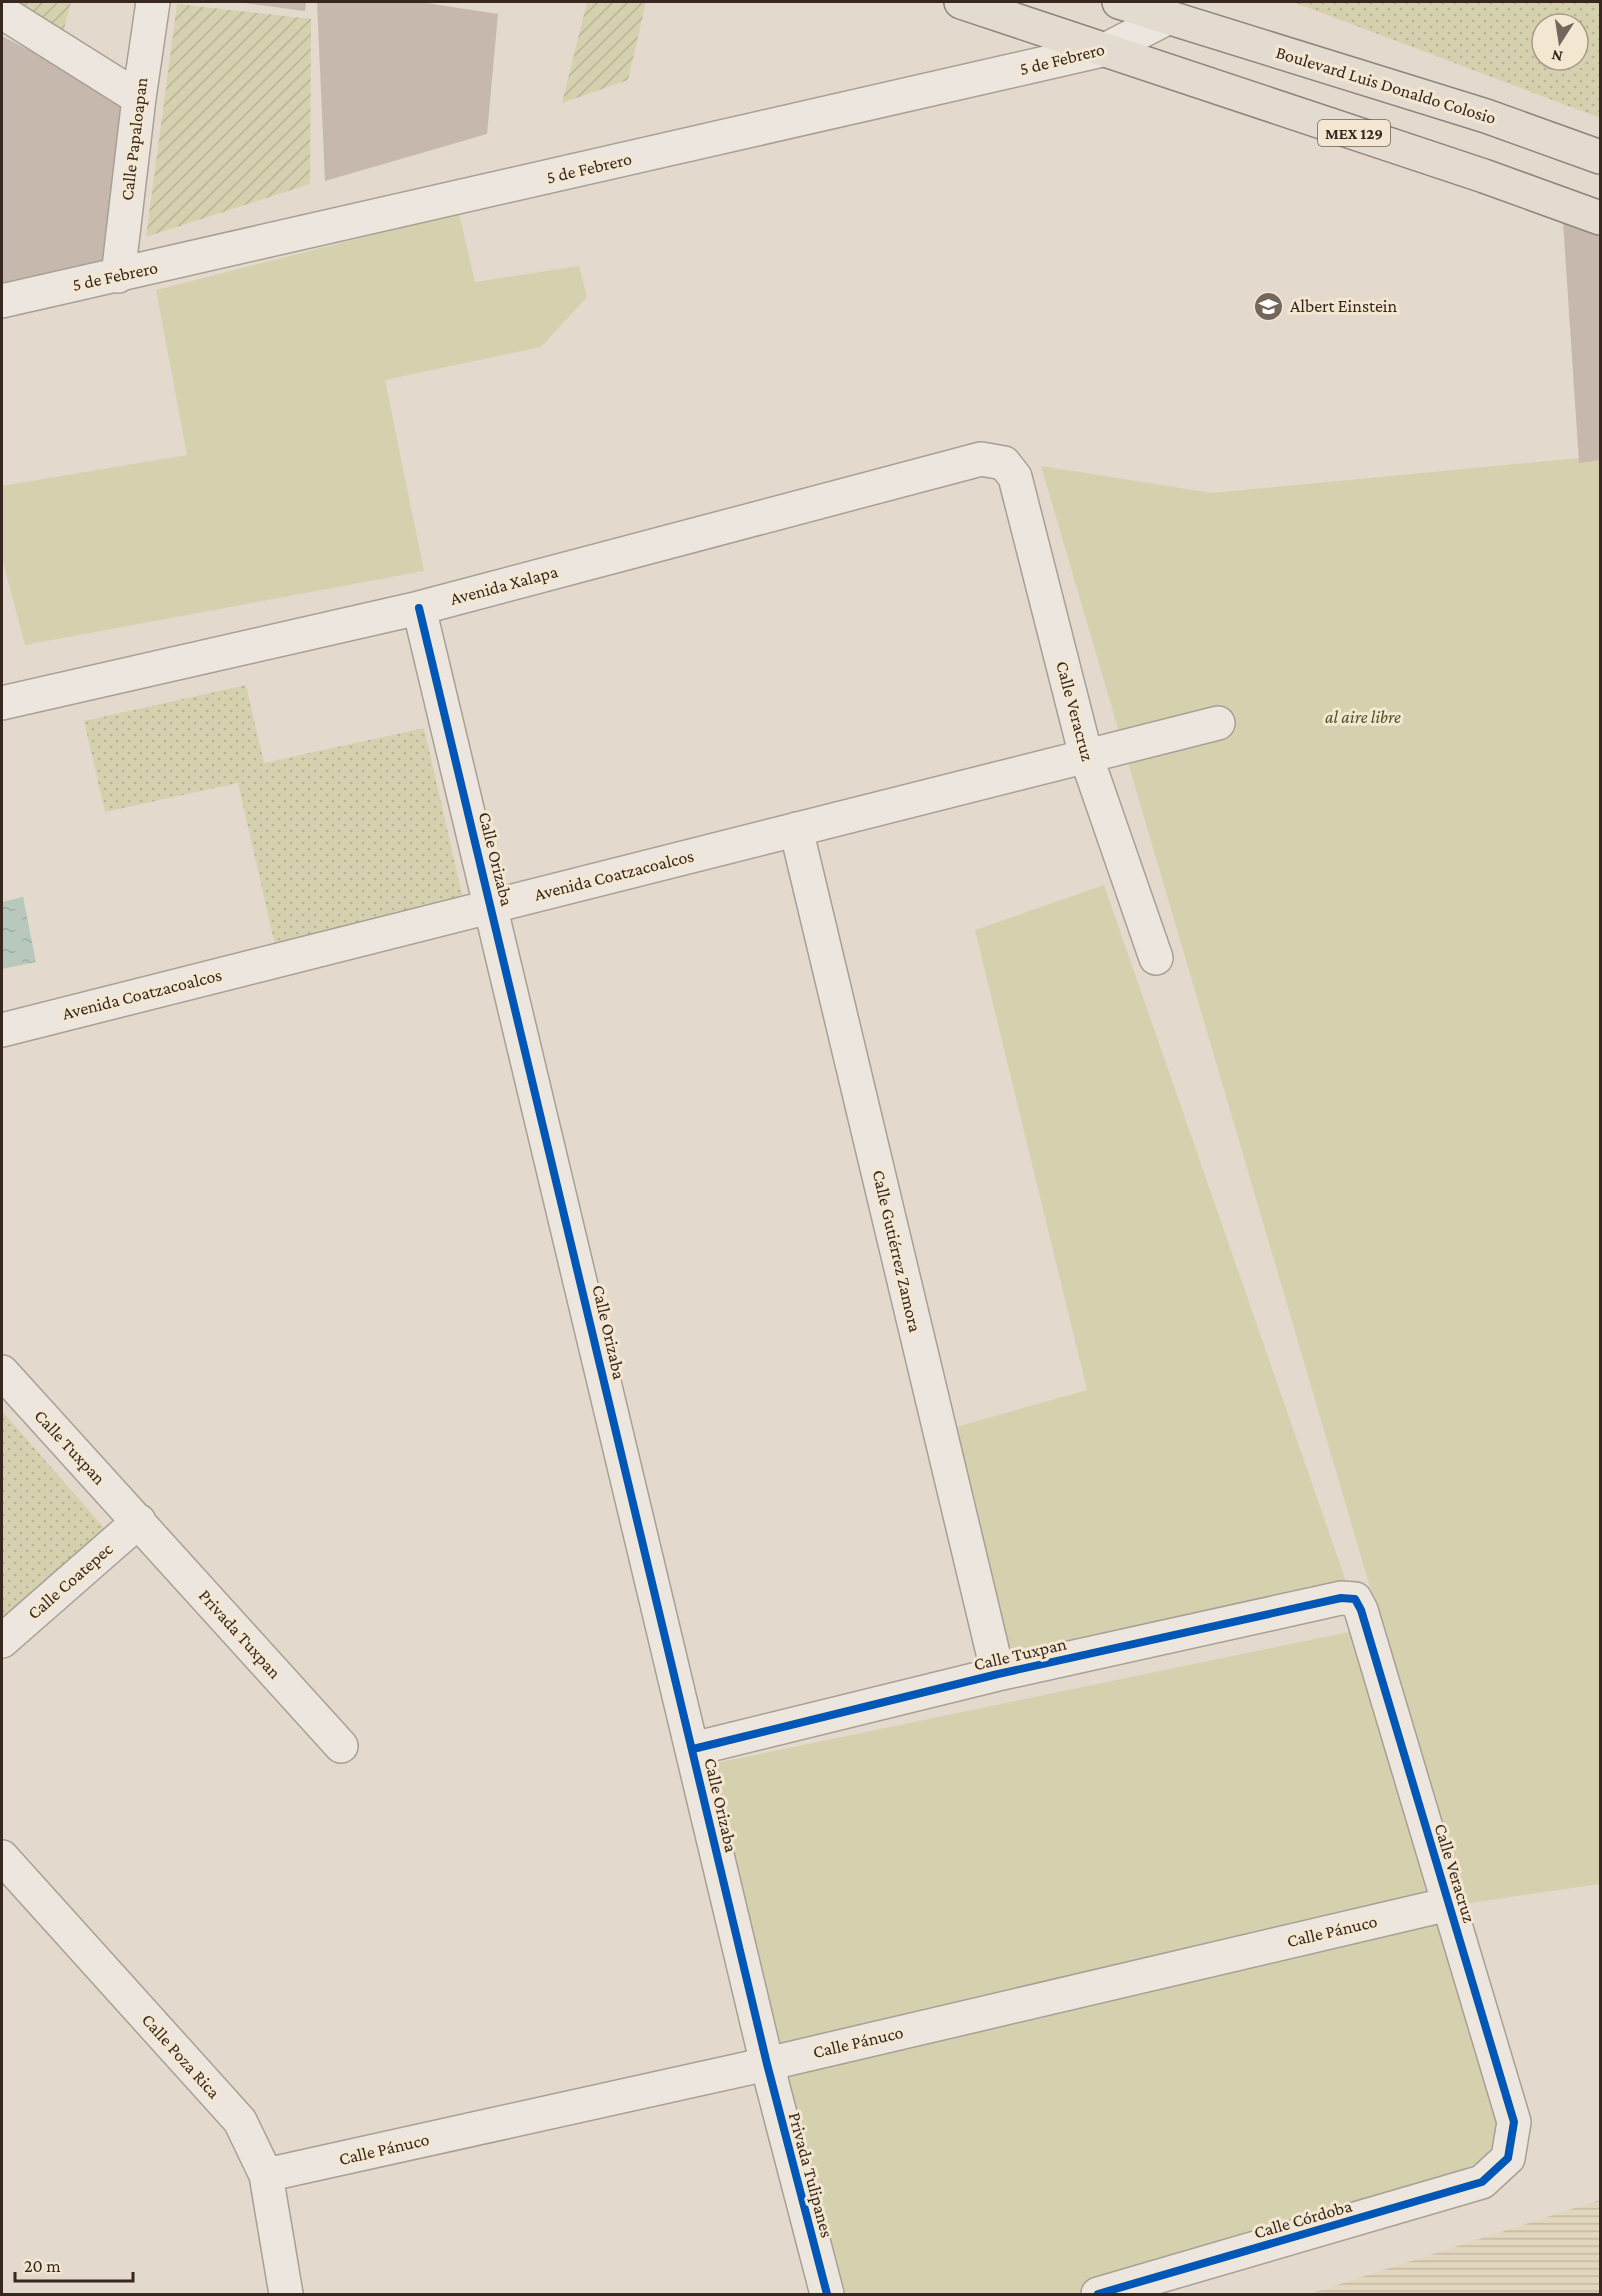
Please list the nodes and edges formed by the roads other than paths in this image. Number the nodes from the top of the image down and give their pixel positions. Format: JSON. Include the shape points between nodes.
{"nodes":[{"id":1,"x":153,"y":2,"type":"edge"},
{"id":2,"x":961,"y":2,"type":"edge"},
{"id":3,"x":1119,"y":2,"type":"edge"},
{"id":4,"x":2,"y":12,"type":"edge"},
{"id":5,"x":1169,"y":17,"type":"junction"},
{"id":6,"x":1107,"y":49,"type":"junction"},
{"id":7,"x":138,"y":98,"type":"junction"},
{"id":8,"x":1600,"y":157,"type":"edge"},
{"id":9,"x":1600,"y":218,"type":"edge"},
{"id":10,"x":118,"y":276,"type":"junction"},
{"id":11,"x":2,"y":301,"type":"edge"},
{"id":12,"x":1004,"y":463,"type":"joint"},
{"id":13,"x":419,"y":608,"type":"junction"},
{"id":14,"x":2,"y":703,"type":"edge"},
{"id":15,"x":1218,"y":723,"type":"dead end"},
{"id":16,"x":1086,"y":756,"type":"junction"},
{"id":17,"x":796,"y":829,"type":"junction"},
{"id":18,"x":491,"y":906,"type":"junction"},
{"id":19,"x":1156,"y":958,"type":"dead end"},
{"id":20,"x":2,"y":1030,"type":"edge"},
{"id":21,"x":2,"y":1372,"type":"edge"},
{"id":22,"x":139,"y":1521,"type":"junction"},
{"id":23,"x":1355,"y":1599,"type":"joint"},
{"id":24,"x":2,"y":1641,"type":"edge"},
{"id":25,"x":998,"y":1674,"type":"junction"},
{"id":26,"x":341,"y":1746,"type":"dead end"},
{"id":27,"x":693,"y":1749,"type":"junction"},
{"id":28,"x":2,"y":1857,"type":"edge"},
{"id":29,"x":1449,"y":1904,"type":"junction"},
{"id":30,"x":766,"y":2064,"type":"junction"},
{"id":31,"x":1508,"y":2158,"type":"joint"},
{"id":32,"x":266,"y":2175,"type":"junction"},
{"id":33,"x":283,"y":2293,"type":"edge"},
{"id":34,"x":827,"y":2295,"type":"edge"},
{"id":35,"x":1098,"y":2295,"type":"edge"}],
"edges":[{"from":1,"to":7,"type":"street","name":"Calle Papaloapan"},
{"from":2,"to":6,"type":"main road","number":"MEX 129"},
{"from":3,"to":5,"type":"main road","name":"Boulevard Luis Donaldo Colosio"},
{"from":4,"to":7,"type":"street"},
{"from":5,"to":6,"type":"street","name":"5 de Febrero"},
{"from":5,"to":8,"type":"main road","name":"Boulevard Luis Donaldo Colosio","via":[[1486,116]]},
{"from":6,"to":9,"type":"main road","number":"MEX 129"},
{"from":6,"to":10,"type":"street","name":"5 de Febrero"},
{"from":7,"to":10,"type":"street","name":"Calle Papaloapan"},
{"from":10,"to":11,"type":"street","name":"5 de Febrero"},
{"from":12,"to":13,"type":"street","name":"Avenida Xalapa","via":[[981,459]]},
{"from":12,"to":16,"type":"street","name":"Calle Veracruz","via":[[1015,477]]},
{"from":13,"to":14,"type":"street","name":"Avenida Xalapa"},
{"from":13,"to":18,"type":"street","name":"Calle Orizaba"},
{"from":15,"to":16,"type":"street","name":"Avenida Coatzacoalcos"},
{"from":16,"to":17,"type":"street","name":"Avenida Coatzacoalcos"},
{"from":16,"to":19,"type":"street","name":"Calle Veracruz"},
{"from":17,"to":18,"type":"street","name":"Avenida Coatzacoalcos"},
{"from":17,"to":25,"type":"street","name":"Calle Gutiérrez Zamora"},
{"from":18,"to":20,"type":"street","name":"Avenida Coatzacoalcos"},
{"from":18,"to":27,"type":"street","name":"Calle Orizaba"},
{"from":21,"to":22,"type":"street","name":"Calle Tuxpan"},
{"from":22,"to":24,"type":"street","name":"Calle Coatepec"},
{"from":22,"to":26,"type":"street","name":"Privada Tuxpan"},
{"from":23,"to":25,"type":"street","name":"Calle Tuxpan","via":[[1341,1598]]},
{"from":23,"to":29,"type":"street","name":"Calle Veracruz"},
{"from":25,"to":27,"type":"street","name":"Calle Tuxpan"},
{"from":27,"to":30,"type":"street","name":"Calle Orizaba"},
{"from":28,"to":32,"type":"street","name":"Calle Poza Rica","via":[[240,2121]]},
{"from":29,"to":30,"type":"street","name":"Calle Pánuco"},
{"from":29,"to":31,"type":"street","name":"Calle Veracruz","via":[[1515,2122]]},
{"from":30,"to":32,"type":"street","name":"Calle Pánuco"},
{"from":30,"to":34,"type":"street","name":"Privada Tulipanes"},
{"from":31,"to":35,"type":"street","name":"Calle Córdoba","via":[[1482,2182]]},
{"from":32,"to":33,"type":"street","name":"Calle Poza Rica"}]}
